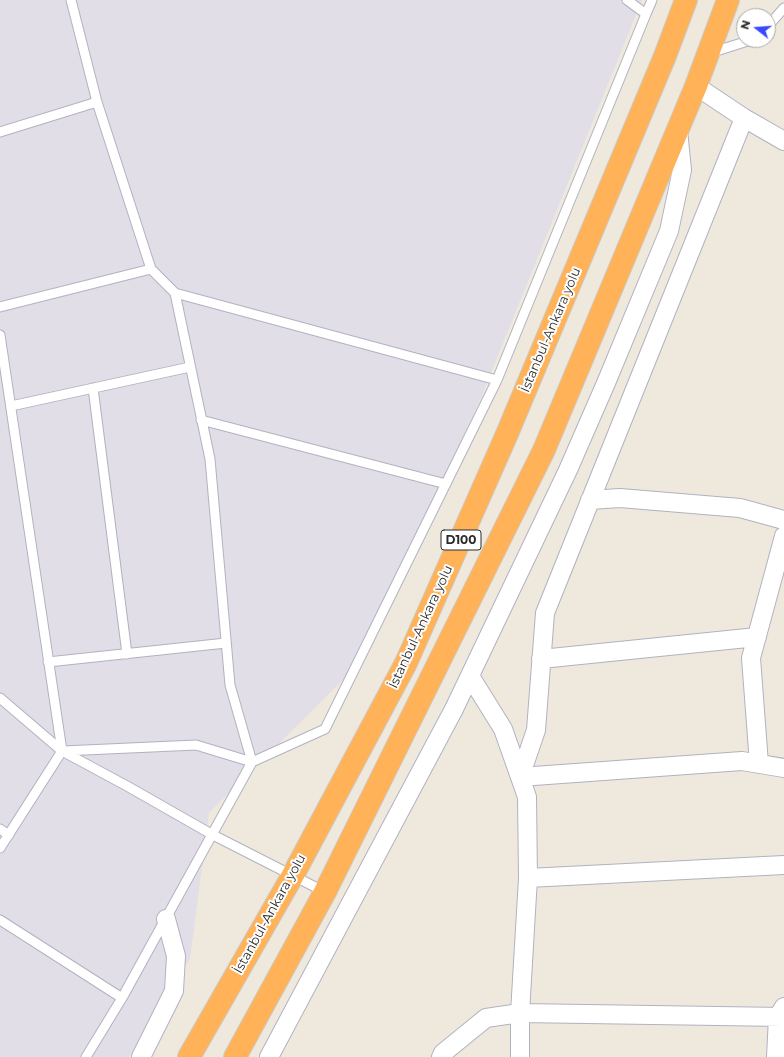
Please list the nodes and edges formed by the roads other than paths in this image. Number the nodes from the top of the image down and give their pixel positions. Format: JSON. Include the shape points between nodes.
{"nodes":[{"id":1,"x":70,"y":0,"type":"edge"},
{"id":2,"x":627,"y":0,"type":"edge"},
{"id":3,"x":652,"y":0,"type":"edge"},
{"id":4,"x":686,"y":0,"type":"edge"},
{"id":5,"x":728,"y":0,"type":"edge"},
{"id":6,"x":784,"y":8,"type":"edge"},
{"id":7,"x":646,"y":14,"type":"junction"},
{"id":8,"x":776,"y":17,"type":"edge"},
{"id":9,"x":736,"y":45,"type":"edge"},
{"id":10,"x":709,"y":53,"type":"junction"},
{"id":11,"x":696,"y":86,"type":"junction"},
{"id":12,"x":97,"y":102,"type":"junction"},
{"id":13,"x":744,"y":118,"type":"junction"},
{"id":14,"x":678,"y":130,"type":"junction"},
{"id":15,"x":0,"y":132,"type":"edge"},
{"id":16,"x":784,"y":141,"type":"edge"},
{"id":17,"x":151,"y":269,"type":"junction"},
{"id":18,"x":175,"y":293,"type":"junction"},
{"id":19,"x":0,"y":307,"type":"edge"},
{"id":20,"x":0,"y":335,"type":"edge"},
{"id":21,"x":190,"y":367,"type":"junction"},
{"id":22,"x":497,"y":380,"type":"junction"},
{"id":23,"x":93,"y":388,"type":"junction"},
{"id":24,"x":10,"y":406,"type":"junction"},
{"id":25,"x":201,"y":420,"type":"junction"},
{"id":26,"x":446,"y":484,"type":"junction"},
{"id":27,"x":590,"y":500,"type":"junction"},
{"id":28,"x":784,"y":520,"type":"edge"},
{"id":29,"x":784,"y":536,"type":"edge"},
{"id":30,"x":757,"y":637,"type":"junction"},
{"id":31,"x":226,"y":643,"type":"junction"},
{"id":32,"x":127,"y":654,"type":"junction"},
{"id":33,"x":541,"y":659,"type":"junction"},
{"id":34,"x":48,"y":662,"type":"junction"},
{"id":35,"x":470,"y":676,"type":"junction"},
{"id":36,"x":0,"y":698,"type":"edge"},
{"id":37,"x":62,"y":751,"type":"junction"},
{"id":38,"x":252,"y":762,"type":"junction"},
{"id":39,"x":759,"y":764,"type":"junction"},
{"id":40,"x":784,"y":768,"type":"edge"},
{"id":41,"x":520,"y":777,"type":"junction"},
{"id":42,"x":0,"y":829,"type":"edge"},
{"id":43,"x":213,"y":834,"type":"junction"},
{"id":44,"x":9,"y":835,"type":"junction"},
{"id":45,"x":0,"y":848,"type":"edge"},
{"id":46,"x":784,"y":865,"type":"edge"},
{"id":47,"x":293,"y":875,"type":"junction"},
{"id":48,"x":528,"y":878,"type":"junction"},
{"id":49,"x":326,"y":892,"type":"junction"},
{"id":50,"x":166,"y":919,"type":"junction"},
{"id":51,"x":0,"y":920,"type":"edge"},
{"id":52,"x":122,"y":998,"type":"junction"},
{"id":53,"x":520,"y":1013,"type":"junction"},
{"id":54,"x":782,"y":1014,"type":"edge"},
{"id":55,"x":86,"y":1057,"type":"edge"},
{"id":56,"x":141,"y":1057,"type":"edge"},
{"id":57,"x":189,"y":1057,"type":"edge"},
{"id":58,"x":235,"y":1057,"type":"edge"},
{"id":59,"x":269,"y":1057,"type":"edge"},
{"id":60,"x":441,"y":1057,"type":"edge"},
{"id":61,"x":520,"y":1057,"type":"edge"},
{"id":62,"x":776,"y":1057,"type":"edge"}],
"edges":[{"from":1,"to":12,"type":"lane"},
{"from":2,"to":7,"type":"lane"},
{"from":3,"to":7,"type":"lane"},
{"from":4,"to":47,"type":"highway","name":"İstanbul-Ankara yolu","number":"D100","via":[[510,427],[406,663]]},
{"from":5,"to":10,"type":"highway","number":"D100"},
{"from":6,"to":8,"type":"lane"},
{"from":7,"to":22,"type":"lane"},
{"from":9,"to":10,"type":"lane"},
{"from":10,"to":11,"type":"highway","number":"D100"},
{"from":11,"to":13,"type":"street"},
{"from":11,"to":14,"type":"highway","number":"D100"},
{"from":12,"to":15,"type":"lane"},
{"from":12,"to":17,"type":"lane"},
{"from":13,"to":16,"type":"street"},
{"from":13,"to":27,"type":"street"},
{"from":14,"to":35,"type":"street","via":[[682,170],[669,231],[568,470]]},
{"from":14,"to":49,"type":"highway","number":"D100","via":[[544,450]]},
{"from":17,"to":18,"type":"lane"},
{"from":17,"to":19,"type":"lane"},
{"from":18,"to":21,"type":"lane"},
{"from":18,"to":22,"type":"lane"},
{"from":20,"to":24,"type":"lane"},
{"from":21,"to":23,"type":"lane"},
{"from":21,"to":25,"type":"lane"},
{"from":22,"to":26,"type":"lane"},
{"from":23,"to":24,"type":"lane"},
{"from":23,"to":32,"type":"lane"},
{"from":24,"to":34,"type":"lane"},
{"from":25,"to":26,"type":"lane"},
{"from":25,"to":31,"type":"lane","via":[[210,459]]},
{"from":26,"to":38,"type":"lane","via":[[325,728]]},
{"from":27,"to":28,"type":"street","via":[[620,498],[740,508]]},
{"from":27,"to":33,"type":"street","via":[[545,613]]},
{"from":29,"to":30,"type":"street"},
{"from":30,"to":33,"type":"street"},
{"from":30,"to":39,"type":"street","via":[[751,658]]},
{"from":31,"to":32,"type":"lane"},
{"from":31,"to":38,"type":"lane","via":[[230,685]]},
{"from":32,"to":34,"type":"lane"},
{"from":33,"to":41,"type":"street","via":[[536,730]]},
{"from":34,"to":37,"type":"lane"},
{"from":35,"to":41,"type":"street","via":[[503,729]]},
{"from":35,"to":59,"type":"street"},
{"from":36,"to":37,"type":"lane"},
{"from":37,"to":38,"type":"lane","via":[[196,745]]},
{"from":37,"to":43,"type":"lane"},
{"from":37,"to":44,"type":"lane"},
{"from":38,"to":43,"type":"lane"},
{"from":39,"to":40,"type":"street"},
{"from":39,"to":41,"type":"street","via":[[742,761]]},
{"from":41,"to":48,"type":"street","via":[[528,798]]},
{"from":42,"to":44,"type":"lane"},
{"from":43,"to":47,"type":"lane"},
{"from":43,"to":50,"type":"lane"},
{"from":44,"to":45,"type":"lane"},
{"from":46,"to":48,"type":"street"},
{"from":47,"to":49,"type":"lane"},
{"from":47,"to":57,"type":"highway","name":"İstanbul-Ankara yolu","number":"D100"},
{"from":48,"to":53,"type":"street"},
{"from":49,"to":58,"type":"highway","number":"D100"},
{"from":50,"to":52,"type":"lane"},
{"from":50,"to":56,"type":"street","via":[[176,956],[174,991]]},
{"from":51,"to":52,"type":"lane"},
{"from":52,"to":55,"type":"lane"},
{"from":53,"to":54,"type":"street"},
{"from":53,"to":60,"type":"street","via":[[486,1018]]},
{"from":53,"to":61,"type":"street"},
{"from":54,"to":62,"type":"street"}]}
